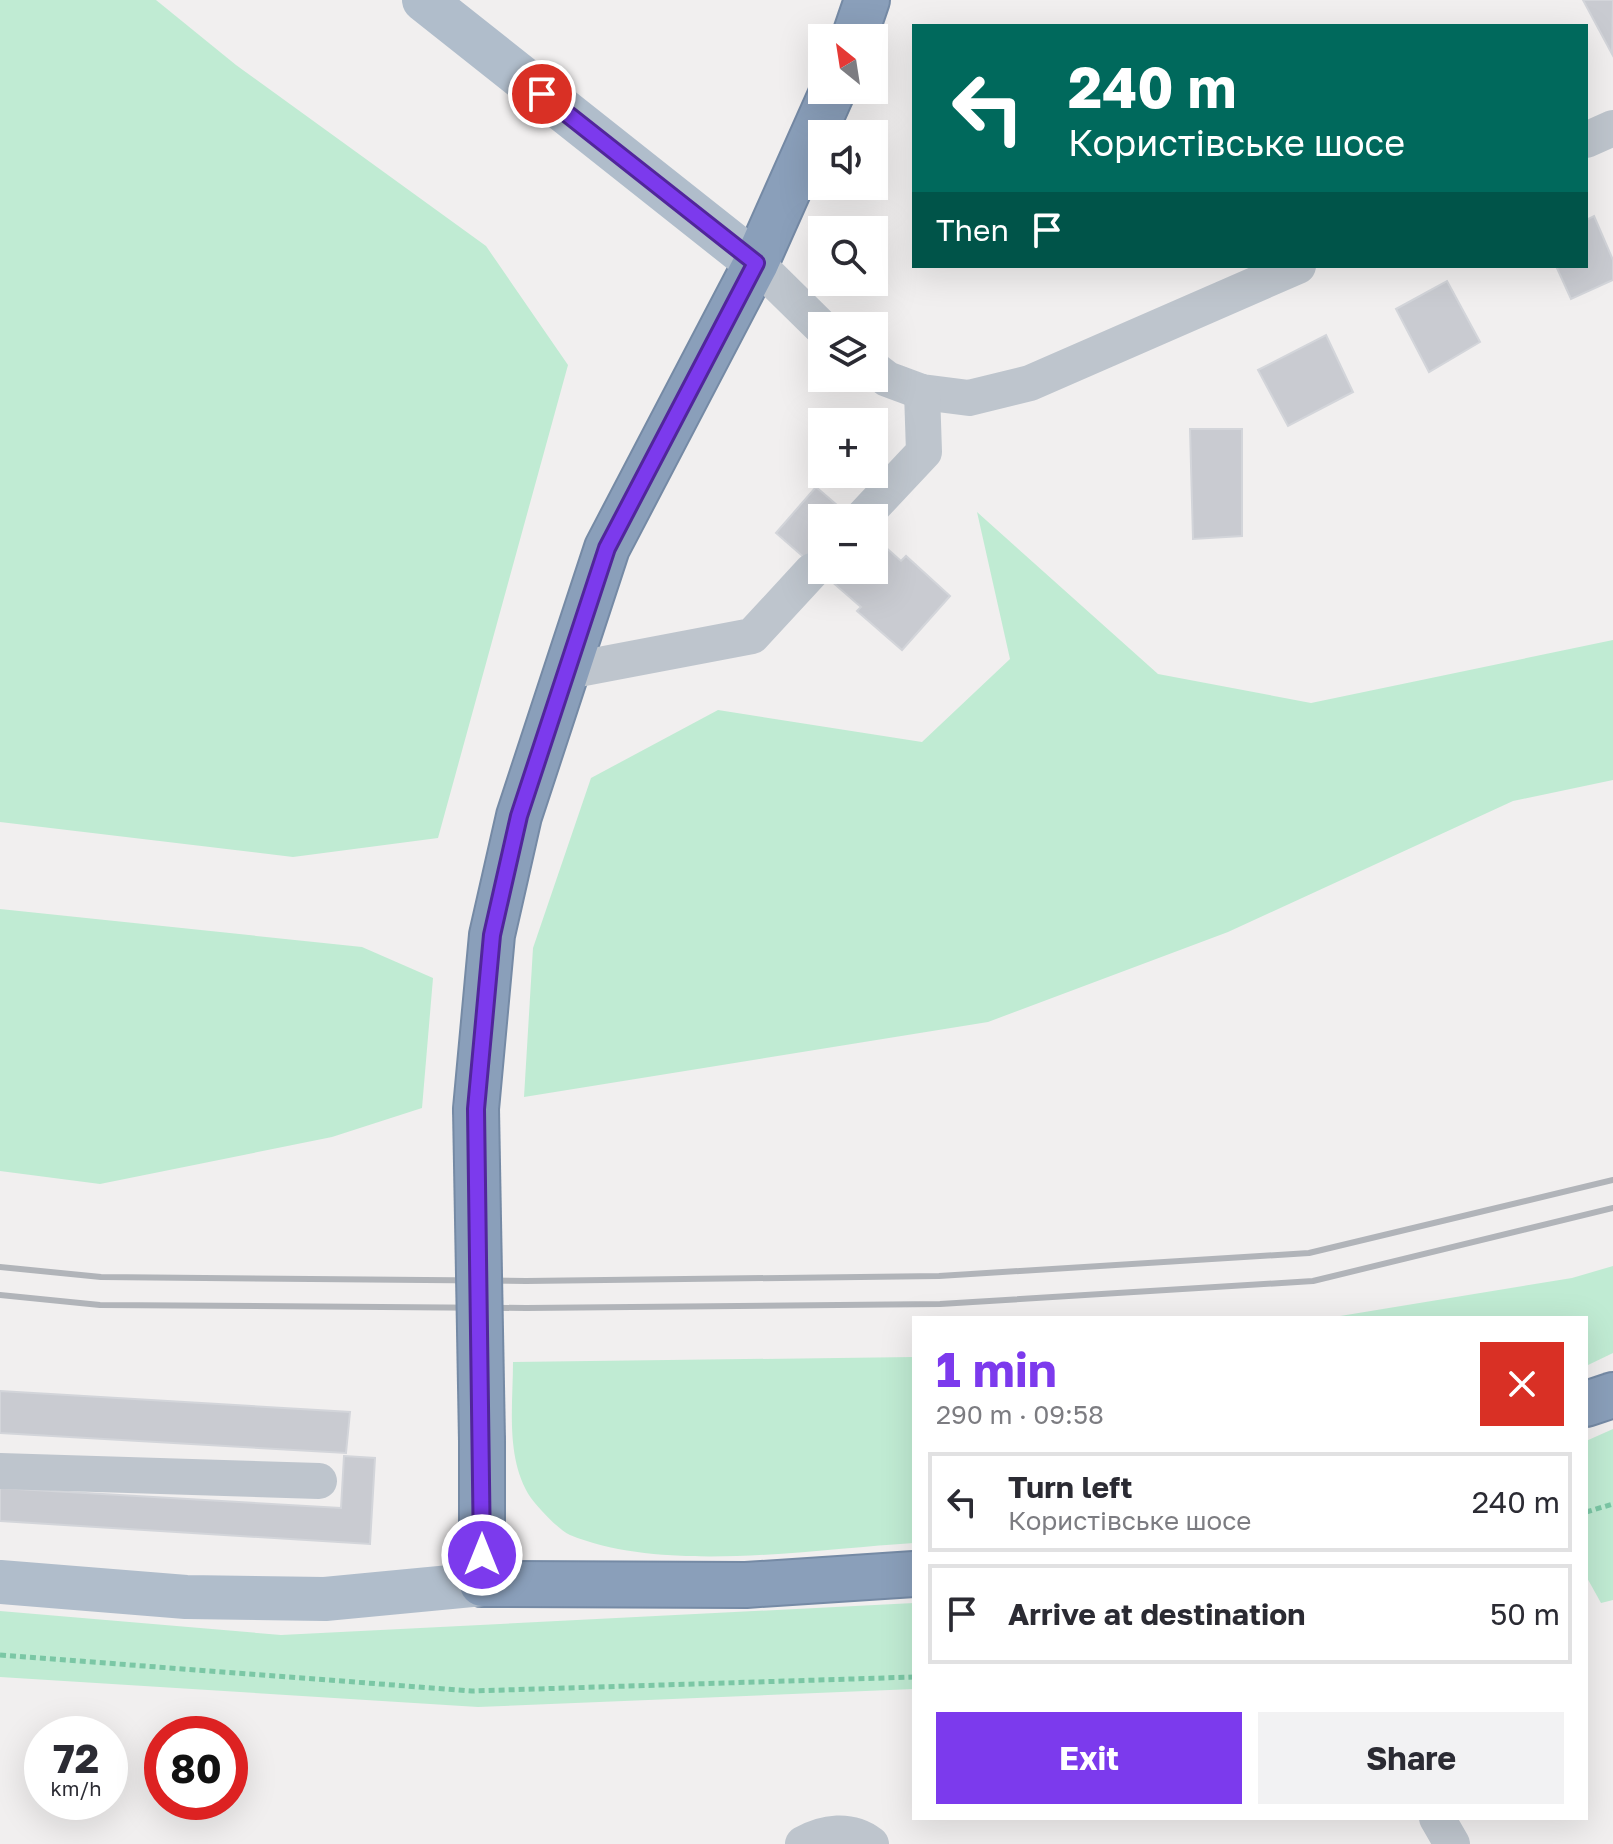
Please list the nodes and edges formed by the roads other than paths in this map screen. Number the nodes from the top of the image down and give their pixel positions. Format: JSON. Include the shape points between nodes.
{"nodes":[{"id":1,"x":424,"y":0,"type":"edge"},
{"id":2,"x":867,"y":0,"type":"edge"},
{"id":3,"x":859,"y":24,"type":"edge"},
{"id":4,"x":827,"y":104,"type":"edge"},
{"id":5,"x":1613,"y":128,"type":"edge"},
{"id":6,"x":1588,"y":139,"type":"edge"},
{"id":7,"x":756,"y":263,"type":"junction"},
{"id":8,"x":1293,"y":268,"type":"edge"},
{"id":9,"x":808,"y":314,"type":"edge"},
{"id":10,"x":888,"y":379,"type":"edge"},
{"id":11,"x":922,"y":392,"type":"junction"},
{"id":12,"x":875,"y":504,"type":"edge"},
{"id":13,"x":808,"y":575,"type":"edge"},
{"id":14,"x":568,"y":671,"type":"junction"},
{"id":15,"x":1613,"y":1395,"type":"edge"},
{"id":16,"x":1588,"y":1403,"type":"edge"},
{"id":17,"x":0,"y":1471,"type":"edge"},
{"id":18,"x":319,"y":1481,"type":"dead end"},
{"id":19,"x":912,"y":1574,"type":"edge"},
{"id":20,"x":0,"y":1582,"type":"edge"},
{"id":21,"x":482,"y":1584,"type":"junction"},
{"id":22,"x":1438,"y":1820,"type":"edge"},
{"id":23,"x":803,"y":1844,"type":"edge"},
{"id":24,"x":871,"y":1844,"type":"edge"},
{"id":25,"x":1452,"y":1844,"type":"edge"}],
"edges":[{"from":1,"to":7,"type":"main road"},
{"from":2,"to":3,"type":"highway"},
{"from":4,"to":7,"type":"highway"},
{"from":5,"to":6,"type":"street"},
{"from":7,"to":9,"type":"street"},
{"from":7,"to":14,"type":"highway","via":[[607,548]]},
{"from":8,"to":11,"type":"street","via":[[1030,383],[969,398]]},
{"from":10,"to":11,"type":"street"},
{"from":11,"to":12,"type":"street","via":[[924,452]]},
{"from":13,"to":14,"type":"street","via":[[752,636]]},
{"from":14,"to":21,"type":"highway","bridge":true,"via":[[519,816],[492,935],[476,1109]]},
{"from":15,"to":16,"type":"highway"},
{"from":17,"to":18,"type":"street"},
{"from":19,"to":21,"type":"highway","via":[[746,1585]]},
{"from":20,"to":21,"type":"main road","via":[[186,1597],[325,1599]]},
{"from":22,"to":25,"type":"street"},
{"from":23,"to":24,"type":"street","via":[[832,1833]]}]}
